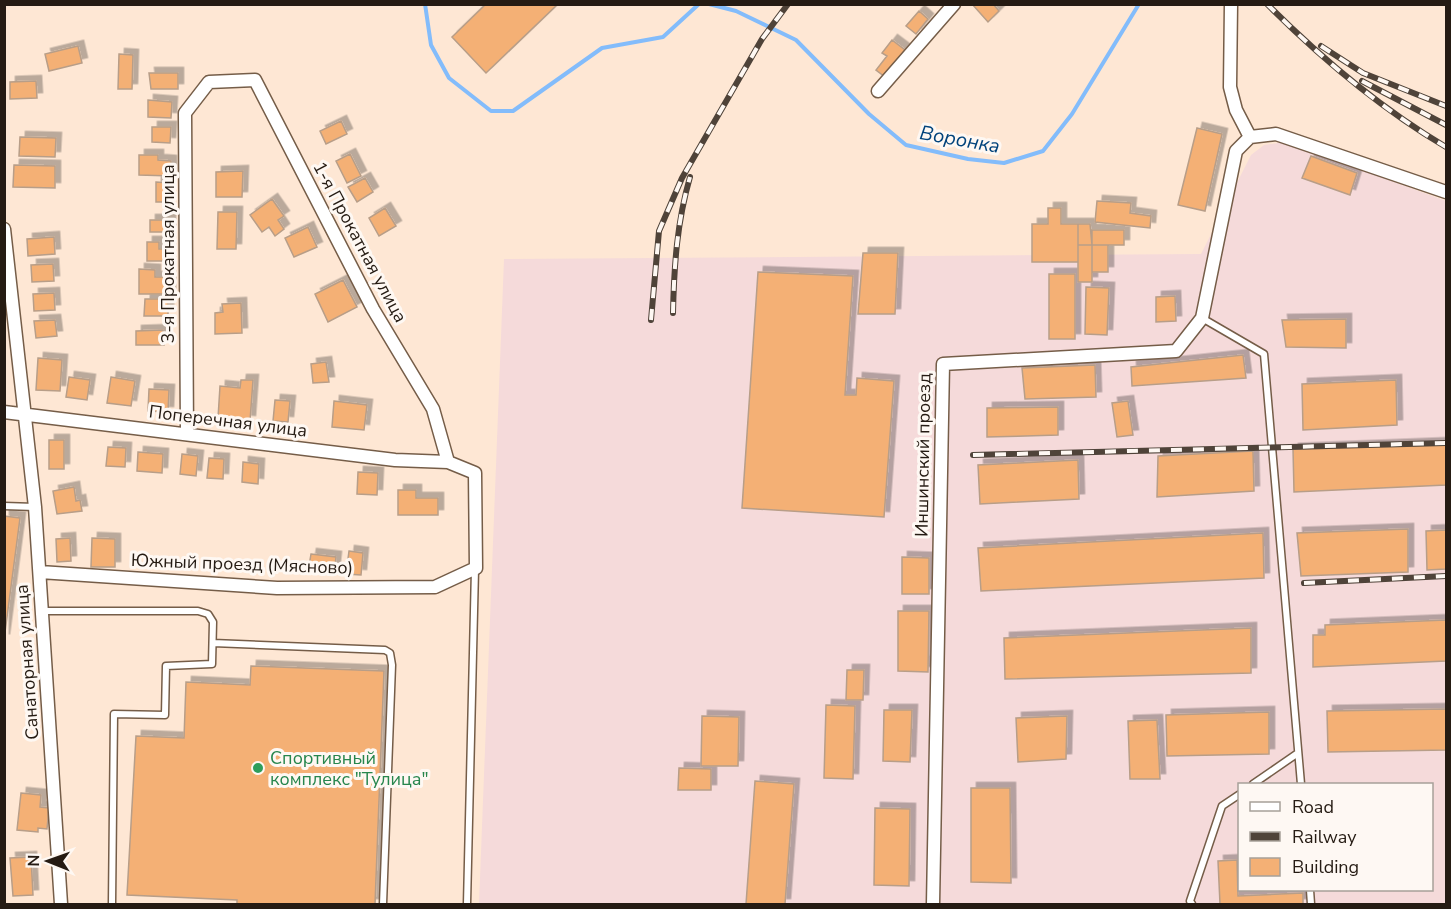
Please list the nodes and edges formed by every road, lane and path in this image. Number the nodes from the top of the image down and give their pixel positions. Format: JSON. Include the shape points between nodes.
{"nodes":[{"id":1,"x":954,"y":4,"type":"edge"},
{"id":2,"x":1231,"y":4,"type":"edge"},
{"id":3,"x":209,"y":82,"type":"joint"},
{"id":4,"x":878,"y":91,"type":"dead end"},
{"id":5,"x":1250,"y":136,"type":"junction"},
{"id":6,"x":1446,"y":192,"type":"edge"},
{"id":7,"x":4,"y":229,"type":"edge"},
{"id":8,"x":1202,"y":318,"type":"junction"},
{"id":9,"x":4,"y":412,"type":"edge"},
{"id":10,"x":27,"y":417,"type":"junction"},
{"id":11,"x":187,"y":434,"type":"junction"},
{"id":12,"x":448,"y":462,"type":"junction"},
{"id":13,"x":4,"y":506,"type":"edge"},
{"id":14,"x":35,"y":507,"type":"junction"},
{"id":15,"x":476,"y":568,"type":"junction"},
{"id":16,"x":40,"y":572,"type":"junction"},
{"id":17,"x":41,"y":611,"type":"junction"},
{"id":18,"x":213,"y":643,"type":"junction"},
{"id":19,"x":1298,"y":753,"type":"junction"},
{"id":20,"x":1254,"y":783,"type":"edge"},
{"id":21,"x":1301,"y":783,"type":"edge"},
{"id":22,"x":1238,"y":795,"type":"edge"},
{"id":23,"x":61,"y":904,"type":"edge"},
{"id":24,"x":112,"y":904,"type":"edge"},
{"id":25,"x":383,"y":904,"type":"edge"},
{"id":26,"x":467,"y":904,"type":"edge"},
{"id":27,"x":933,"y":904,"type":"edge"},
{"id":28,"x":1192,"y":904,"type":"edge"}],
"edges":[{"from":1,"to":4,"type":"street"},
{"from":2,"to":5,"type":"street","via":[[1230,87],[1236,110]]},
{"from":3,"to":11,"type":"street","name":"3-я Прокатная улица","via":[[185,113]]},
{"from":3,"to":12,"type":"street","name":"1-я Прокатная улица","via":[[255,80],[374,309],[433,409]]},
{"from":5,"to":6,"type":"street","via":[[1276,134]]},
{"from":5,"to":8,"type":"street","name":"Иншинский проезд","via":[[1236,151]]},
{"from":7,"to":10,"type":"street","name":"Санаторная улица"},
{"from":8,"to":19,"type":"lane","via":[[1264,354]]},
{"from":8,"to":27,"type":"street","name":"Иншинский проезд","via":[[1176,351],[943,364]]},
{"from":9,"to":10,"type":"street","name":"Поперечная улица"},
{"from":10,"to":11,"type":"street","name":"Поперечная улица"},
{"from":10,"to":14,"type":"street","name":"Санаторная улица"},
{"from":11,"to":12,"type":"street","name":"Поперечная улица","via":[[395,460]]},
{"from":12,"to":15,"type":"street","name":"Поперечная улица","via":[[476,473]]},
{"from":13,"to":14,"type":"lane"},
{"from":14,"to":16,"type":"street","name":"Санаторная улица"},
{"from":15,"to":16,"type":"street","name":"Южный проезд (Мясново)","via":[[435,587],[277,588]]},
{"from":15,"to":26,"type":"lane"},
{"from":16,"to":17,"type":"street","name":"Санаторная улица"},
{"from":17,"to":18,"type":"lane","via":[[203,612],[213,622]]},
{"from":17,"to":23,"type":"street","name":"Санаторная улица"},
{"from":18,"to":24,"type":"lane","via":[[211,664],[166,666],[165,715],[114,714]]},
{"from":18,"to":25,"type":"lane","via":[[390,652]]},
{"from":19,"to":20,"type":"lane"},
{"from":19,"to":21,"type":"lane"},
{"from":22,"to":28,"type":"lane","via":[[1222,806]]}]}
